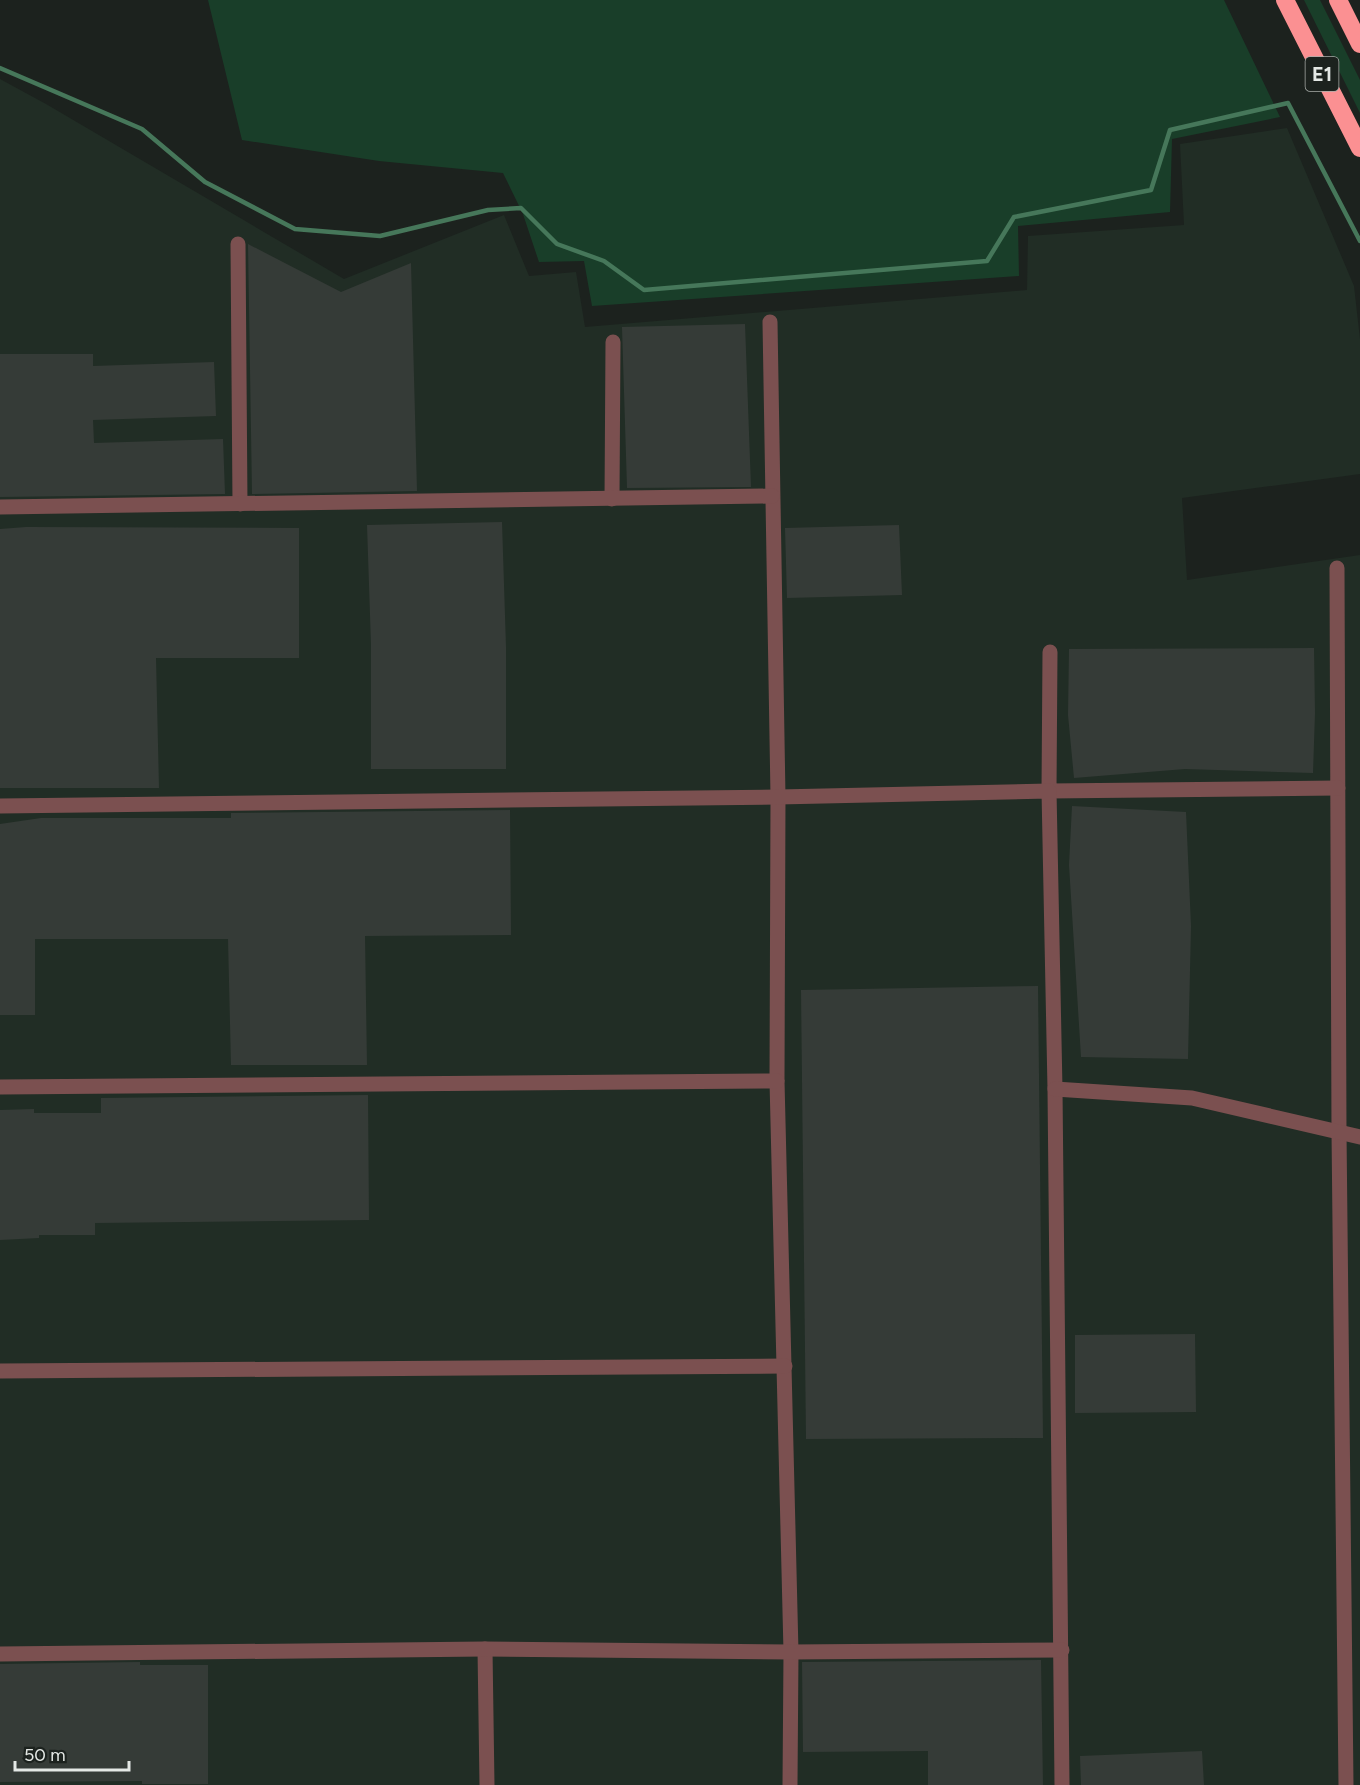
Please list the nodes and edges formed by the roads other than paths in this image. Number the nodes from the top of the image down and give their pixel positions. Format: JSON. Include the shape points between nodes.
{"nodes":[{"id":1,"x":1284,"y":0,"type":"edge"},
{"id":2,"x":1338,"y":0,"type":"edge"},
{"id":3,"x":1360,"y":44,"type":"edge"},
{"id":4,"x":1360,"y":148,"type":"edge"},
{"id":5,"x":238,"y":244,"type":"dead end"},
{"id":6,"x":770,"y":322,"type":"dead end"},
{"id":7,"x":613,"y":342,"type":"dead end"},
{"id":8,"x":772,"y":496,"type":"junction"},
{"id":9,"x":612,"y":499,"type":"junction"},
{"id":10,"x":240,"y":504,"type":"junction"},
{"id":11,"x":0,"y":507,"type":"edge"},
{"id":12,"x":1337,"y":568,"type":"dead end"},
{"id":13,"x":1050,"y":652,"type":"dead end"},
{"id":14,"x":1338,"y":788,"type":"junction"},
{"id":15,"x":1049,"y":791,"type":"junction"},
{"id":16,"x":778,"y":797,"type":"junction"},
{"id":17,"x":0,"y":806,"type":"edge"},
{"id":18,"x":777,"y":1081,"type":"junction"},
{"id":19,"x":0,"y":1087,"type":"edge"},
{"id":20,"x":1055,"y":1089,"type":"junction"},
{"id":21,"x":1339,"y":1132,"type":"junction"},
{"id":22,"x":1360,"y":1137,"type":"edge"},
{"id":23,"x":784,"y":1366,"type":"junction"},
{"id":24,"x":0,"y":1371,"type":"edge"},
{"id":25,"x":485,"y":1649,"type":"junction"},
{"id":26,"x":1062,"y":1650,"type":"junction"},
{"id":27,"x":791,"y":1652,"type":"junction"},
{"id":28,"x":0,"y":1654,"type":"edge"},
{"id":29,"x":1353,"y":1742,"type":"edge"},
{"id":30,"x":487,"y":1785,"type":"edge"},
{"id":31,"x":790,"y":1785,"type":"edge"},
{"id":32,"x":1062,"y":1785,"type":"edge"},
{"id":33,"x":1346,"y":1785,"type":"edge"}],
"edges":[{"from":1,"to":4,"type":"highway","number":"E1"},
{"from":2,"to":3,"type":"highway","number":"E1"},
{"from":5,"to":10,"type":"lane"},
{"from":6,"to":8,"type":"lane"},
{"from":7,"to":9,"type":"lane"},
{"from":8,"to":9,"type":"lane"},
{"from":8,"to":16,"type":"lane"},
{"from":9,"to":10,"type":"lane"},
{"from":10,"to":11,"type":"lane"},
{"from":12,"to":14,"type":"lane"},
{"from":13,"to":15,"type":"lane"},
{"from":14,"to":15,"type":"lane"},
{"from":14,"to":21,"type":"lane"},
{"from":15,"to":16,"type":"lane"},
{"from":15,"to":20,"type":"lane"},
{"from":16,"to":17,"type":"lane"},
{"from":16,"to":18,"type":"lane"},
{"from":18,"to":19,"type":"lane"},
{"from":18,"to":23,"type":"lane"},
{"from":20,"to":21,"type":"lane","via":[[1192,1098]]},
{"from":20,"to":26,"type":"lane"},
{"from":21,"to":22,"type":"lane"},
{"from":21,"to":29,"type":"lane"},
{"from":23,"to":24,"type":"lane"},
{"from":23,"to":27,"type":"lane"},
{"from":25,"to":27,"type":"lane"},
{"from":25,"to":28,"type":"lane"},
{"from":25,"to":30,"type":"lane"},
{"from":26,"to":27,"type":"lane"},
{"from":26,"to":32,"type":"lane"},
{"from":27,"to":31,"type":"lane"},
{"from":29,"to":33,"type":"lane"}]}
